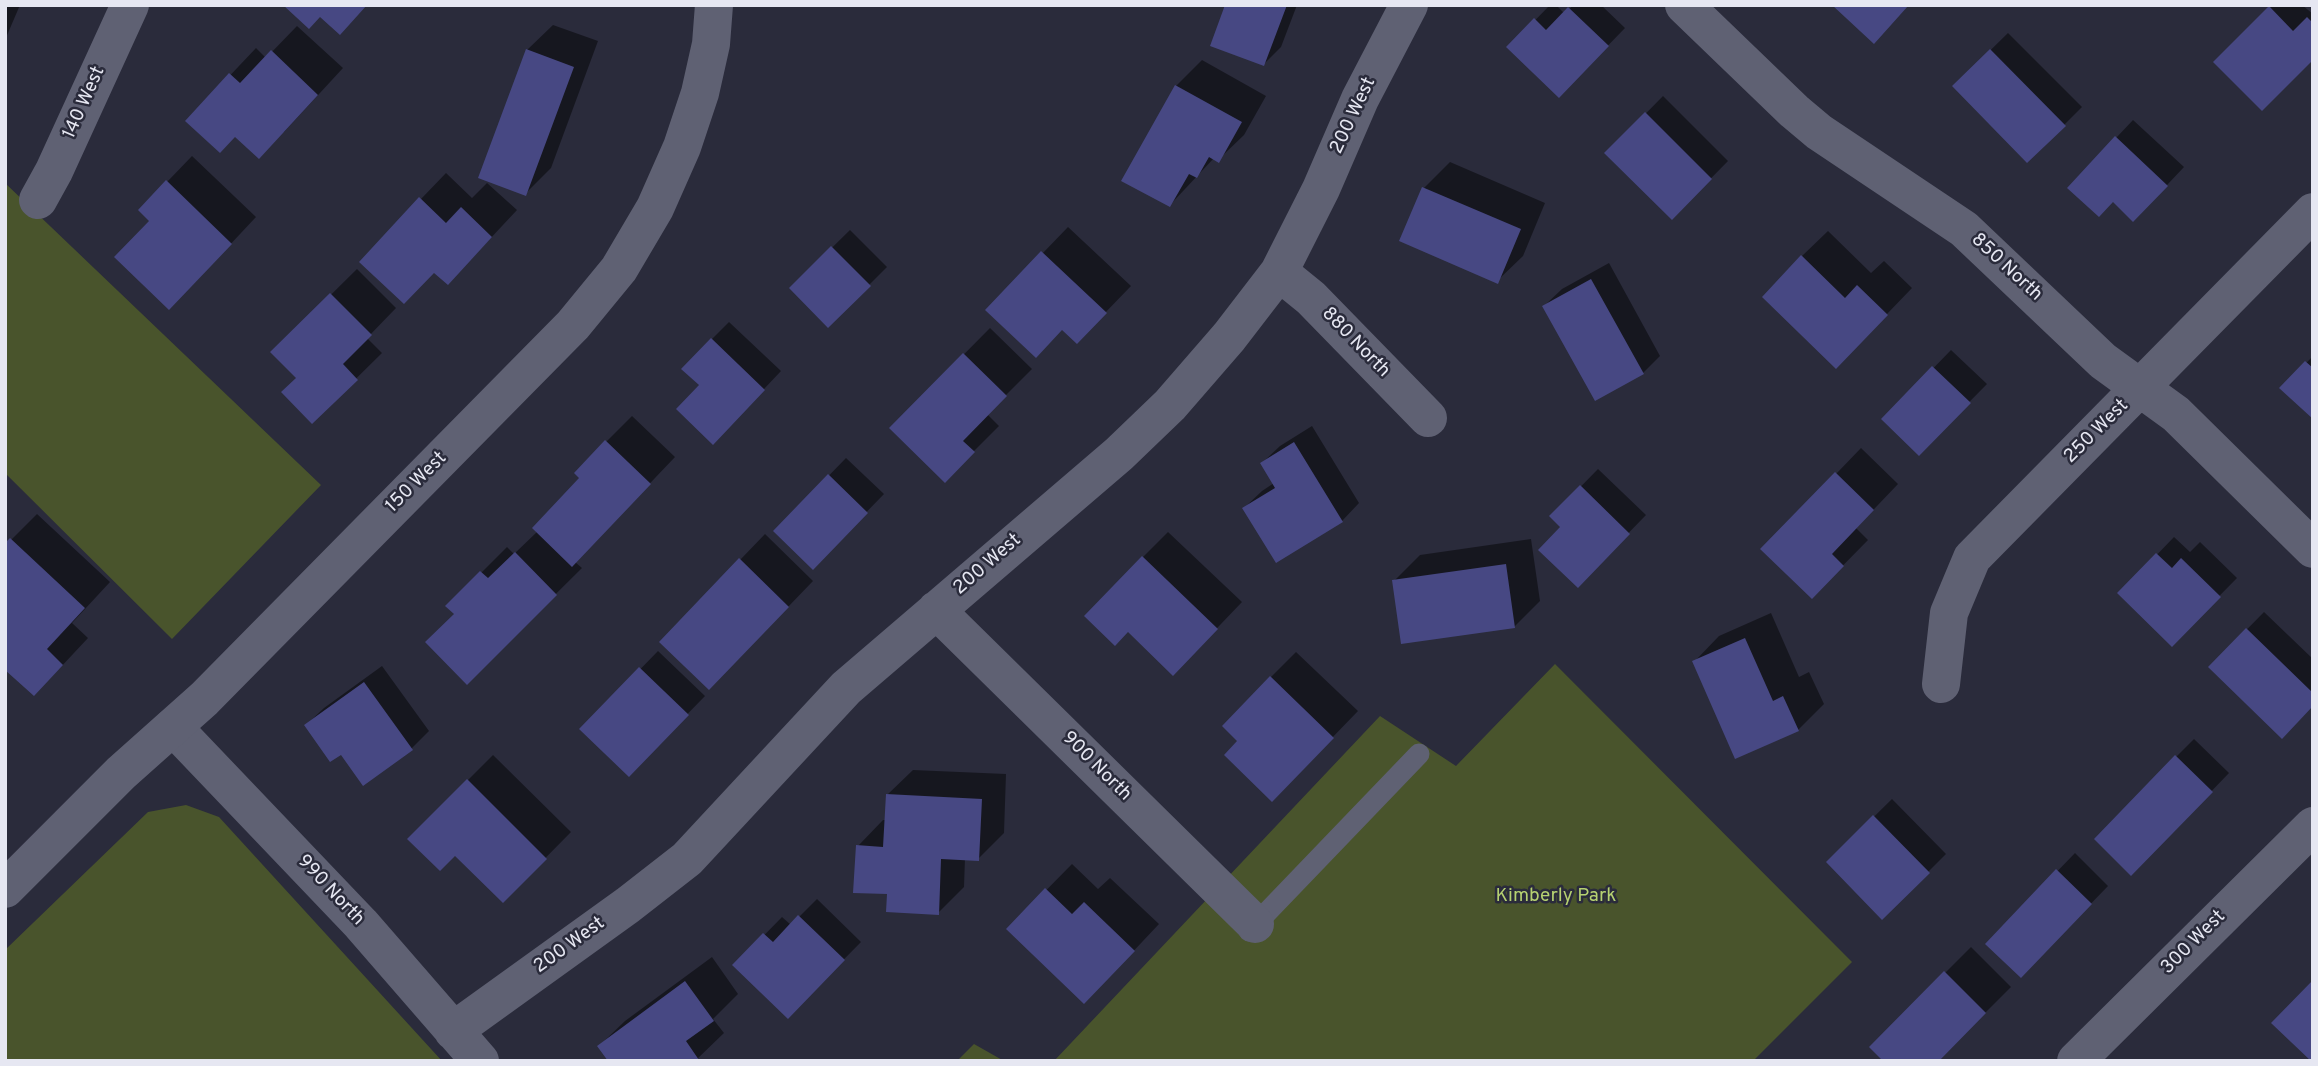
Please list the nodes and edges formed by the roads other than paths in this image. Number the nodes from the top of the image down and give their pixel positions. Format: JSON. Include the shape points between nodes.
{"nodes":[{"id":1,"x":130,"y":5,"type":"edge"},
{"id":2,"x":714,"y":5,"type":"edge"},
{"id":3,"x":1409,"y":5,"type":"edge"},
{"id":4,"x":1684,"y":5,"type":"edge"},
{"id":5,"x":38,"y":200,"type":"dead end"},
{"id":6,"x":2313,"y":212,"type":"edge"},
{"id":7,"x":1279,"y":272,"type":"junction"},
{"id":8,"x":2140,"y":387,"type":"junction"},
{"id":9,"x":1428,"y":418,"type":"dead end"},
{"id":10,"x":2313,"y":549,"type":"edge"},
{"id":11,"x":936,"y":610,"type":"junction"},
{"id":12,"x":1941,"y":684,"type":"dead end"},
{"id":13,"x":173,"y":727,"type":"junction"},
{"id":14,"x":1419,"y":754,"type":"dead end"},
{"id":15,"x":2313,"y":826,"type":"edge"},
{"id":16,"x":5,"y":889,"type":"edge"},
{"id":17,"x":1249,"y":931,"type":"joint"},
{"id":18,"x":453,"y":1031,"type":"junction"},
{"id":19,"x":480,"y":1061,"type":"edge"},
{"id":20,"x":2076,"y":1061,"type":"edge"}],
"edges":[{"from":1,"to":5,"type":"street","name":"140 West"},
{"from":2,"to":13,"type":"street","name":"150 West","via":[[700,93],[682,147],[655,208],[619,268],[563,335]]},
{"from":3,"to":7,"type":"street","name":"200 West"},
{"from":4,"to":8,"type":"street","name":"850 North","via":[[1794,111],[1964,229],[2103,360]]},
{"from":6,"to":8,"type":"street","name":"250 West"},
{"from":7,"to":9,"type":"street","name":"880 North","via":[[1311,298]]},
{"from":7,"to":11,"type":"street","name":"200 West","via":[[1170,405]]},
{"from":8,"to":10,"type":"street","name":"850 North","via":[[2176,414]]},
{"from":8,"to":12,"type":"street","name":"250 West","via":[[1972,558],[1949,613]]},
{"from":11,"to":17,"type":"street","name":"900 North"},
{"from":11,"to":18,"type":"street","name":"200 West","via":[[846,688],[687,859]]},
{"from":13,"to":16,"type":"street","name":"150 West"},
{"from":13,"to":18,"type":"street","name":"990 North","via":[[361,924]]},
{"from":14,"to":17,"type":"lane"},
{"from":15,"to":20,"type":"street","name":"300 West"},
{"from":18,"to":19,"type":"street","name":"990 North"}]}
